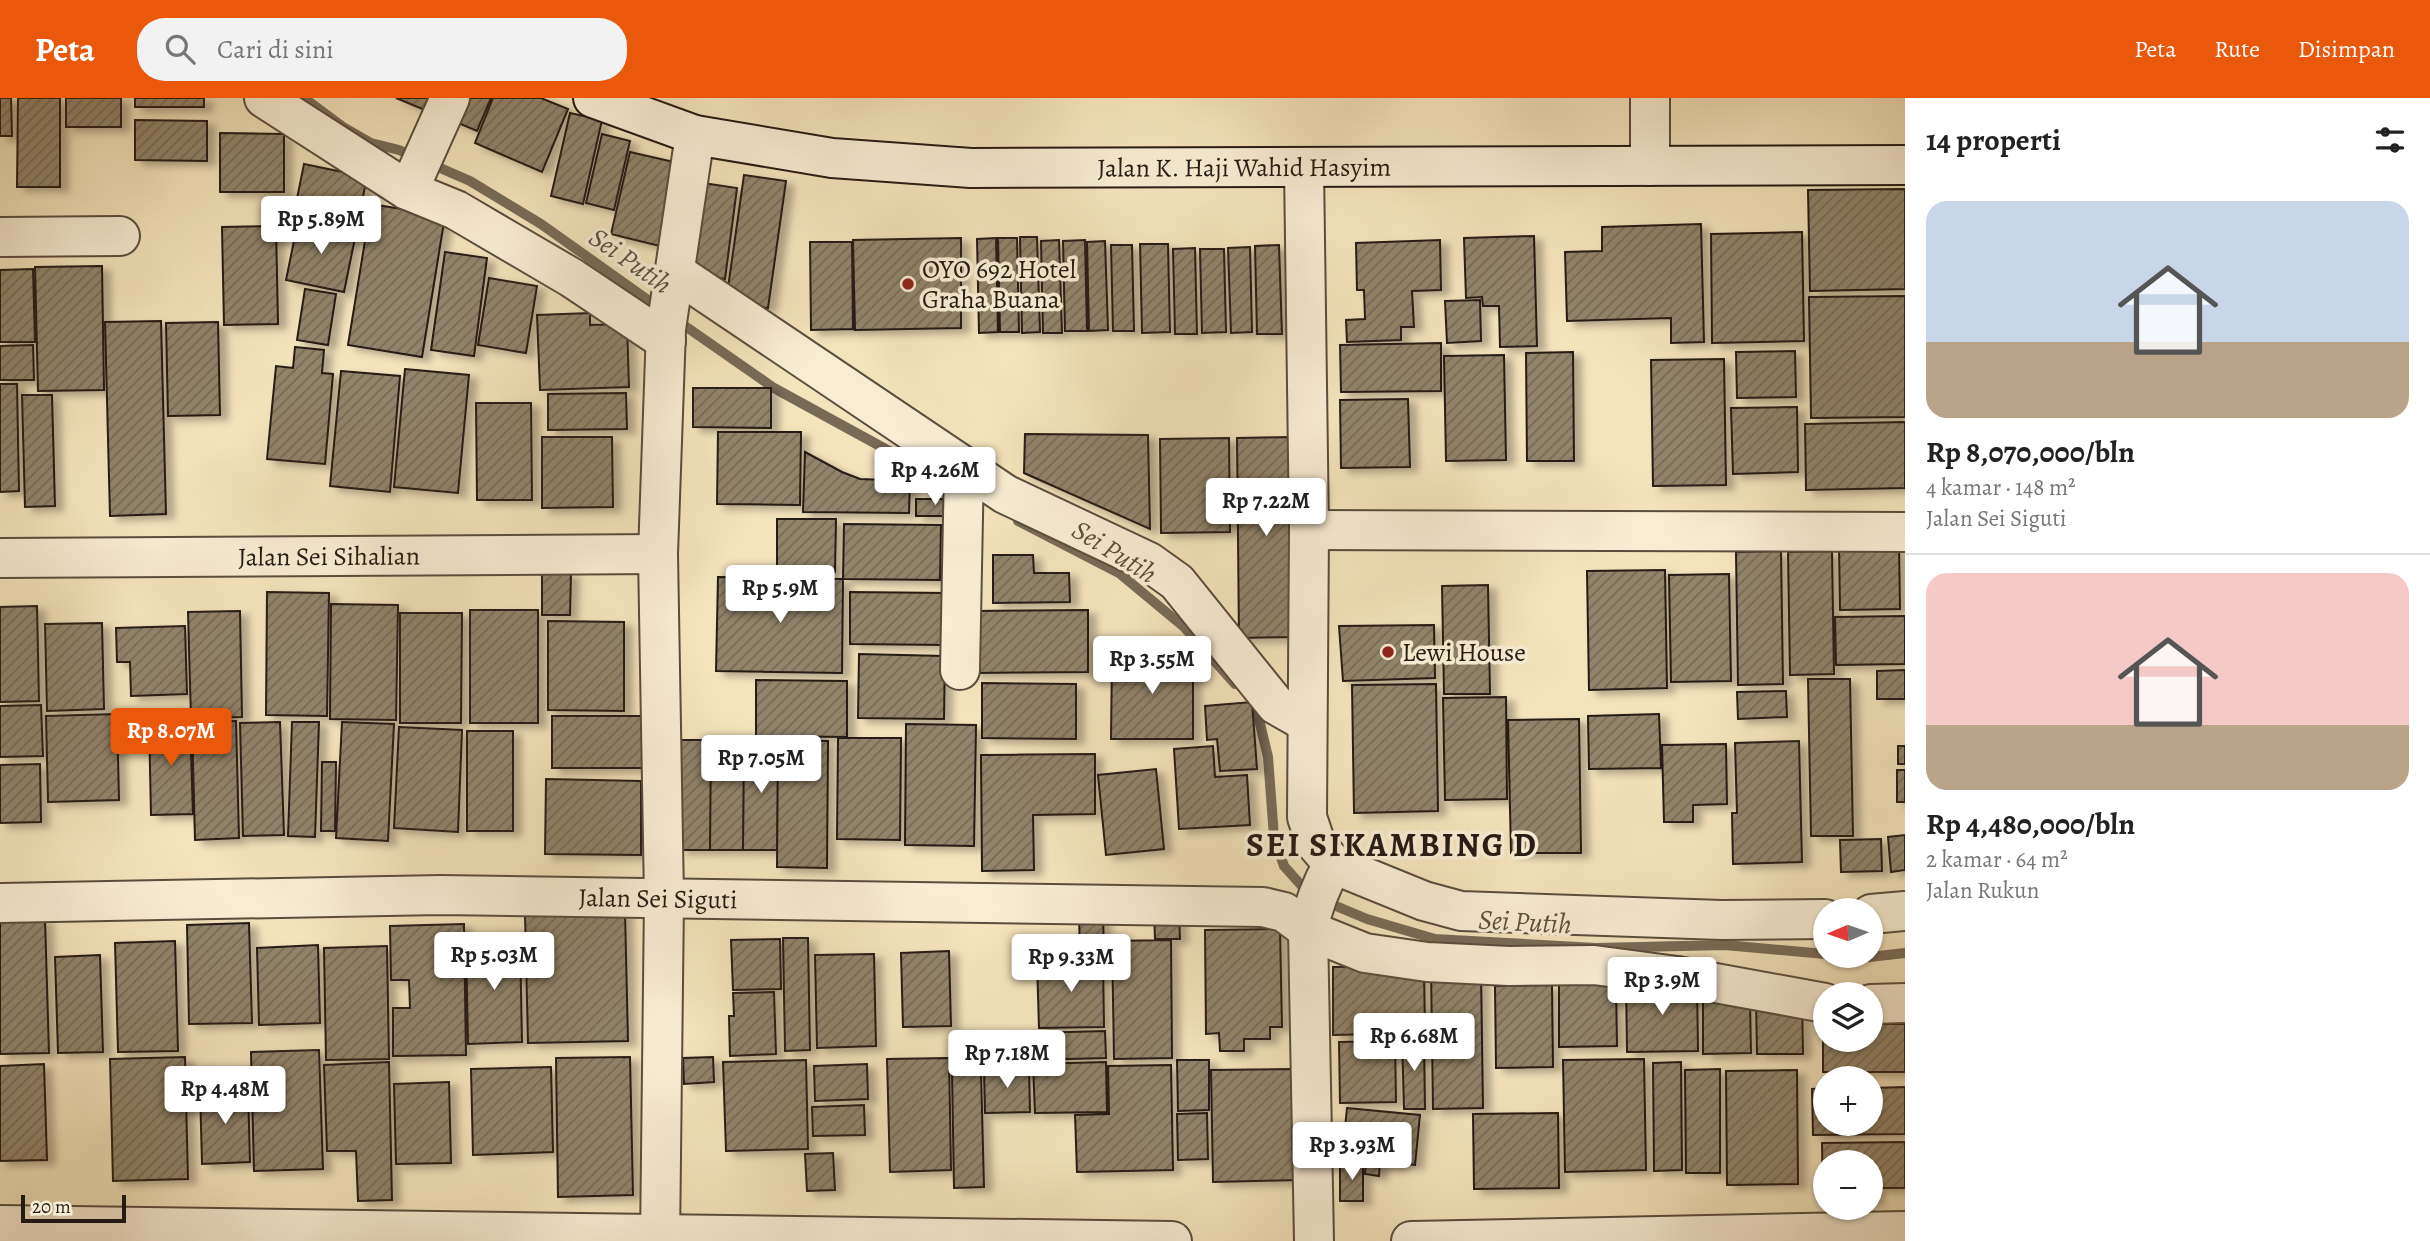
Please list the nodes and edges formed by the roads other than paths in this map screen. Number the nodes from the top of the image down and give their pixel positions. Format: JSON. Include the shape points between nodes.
{"nodes":[{"id":1,"x":264,"y":98,"type":"edge"},
{"id":2,"x":450,"y":98,"type":"edge"},
{"id":3,"x":593,"y":98,"type":"edge"},
{"id":4,"x":1650,"y":98,"type":"edge"},
{"id":5,"x":695,"y":135,"type":"junction"},
{"id":6,"x":1905,"y":165,"type":"edge"},
{"id":7,"x":1650,"y":166,"type":"junction"},
{"id":8,"x":1304,"y":167,"type":"junction"},
{"id":9,"x":417,"y":170,"type":"junction"},
{"id":10,"x":0,"y":236,"type":"edge"},
{"id":11,"x":120,"y":236,"type":"dead end"},
{"id":12,"x":673,"y":281,"type":"junction"},
{"id":13,"x":666,"y":335,"type":"junction"},
{"id":14,"x":964,"y":481,"type":"junction"},
{"id":15,"x":1309,"y":530,"type":"junction"},
{"id":16,"x":1905,"y":532,"type":"edge"},
{"id":17,"x":658,"y":554,"type":"junction"},
{"id":18,"x":0,"y":558,"type":"edge"},
{"id":19,"x":960,"y":670,"type":"dead end"},
{"id":20,"x":1306,"y":722,"type":"junction"},
{"id":21,"x":1319,"y":897,"type":"junction"},
{"id":22,"x":664,"y":898,"type":"junction"},
{"id":23,"x":0,"y":903,"type":"edge"},
{"id":24,"x":1905,"y":911,"type":"edge"},
{"id":25,"x":1883,"y":913,"type":"edge"},
{"id":26,"x":1813,"y":919,"type":"edge"},
{"id":27,"x":1813,"y":1001,"type":"edge"},
{"id":28,"x":1905,"y":1003,"type":"edge"},
{"id":29,"x":1883,"y":1004,"type":"edge"},
{"id":30,"x":0,"y":1224,"type":"edge"},
{"id":31,"x":1905,"y":1231,"type":"edge"},
{"id":32,"x":660,"y":1238,"type":"edge"},
{"id":33,"x":1172,"y":1241,"type":"edge"},
{"id":34,"x":1314,"y":1241,"type":"edge"},
{"id":35,"x":1410,"y":1241,"type":"edge"}],
"edges":[{"from":1,"to":9,"type":"street"},
{"from":2,"to":9,"type":"street"},
{"from":3,"to":5,"type":"street","name":"Jalan K. Haji Wahid Hasyim"},
{"from":4,"to":7,"type":"street"},
{"from":5,"to":8,"type":"street","name":"Jalan K. Haji Wahid Hasyim","via":[[832,158],[971,168]]},
{"from":5,"to":12,"type":"street"},
{"from":6,"to":7,"type":"street","name":"Jalan K. Haji Wahid Hasyim"},
{"from":7,"to":8,"type":"street","name":"Jalan K. Haji Wahid Hasyim"},
{"from":8,"to":15,"type":"street"},
{"from":9,"to":13,"type":"street","via":[[456,210]]},
{"from":10,"to":11,"type":"street"},
{"from":12,"to":13,"type":"street"},
{"from":12,"to":14,"type":"street"},
{"from":13,"to":17,"type":"street"},
{"from":14,"to":19,"type":"street"},
{"from":14,"to":20,"type":"street","via":[[1005,494],[1149,562],[1177,582],[1276,705]]},
{"from":15,"to":16,"type":"street"},
{"from":15,"to":20,"type":"street"},
{"from":17,"to":18,"type":"street","name":"Jalan Sei Sihalian"},
{"from":17,"to":22,"type":"street"},
{"from":20,"to":21,"type":"street","via":[[1307,817],[1316,844]]},
{"from":21,"to":22,"type":"street","name":"Jalan Sei Siguti","via":[[1284,912],[1263,907]]},
{"from":21,"to":26,"type":"street","via":[[1424,901],[1461,911]]},
{"from":21,"to":27,"type":"street","via":[[1365,953],[1509,966],[1594,965]]},
{"from":21,"to":34,"type":"street"},
{"from":22,"to":23,"type":"street","name":"Jalan Sei Siguti","via":[[441,895]]},
{"from":22,"to":32,"type":"street"},
{"from":24,"to":25,"type":"street"},
{"from":28,"to":29,"type":"street"},
{"from":30,"to":32,"type":"street"},
{"from":31,"to":35,"type":"street"},
{"from":32,"to":33,"type":"street"}]}
